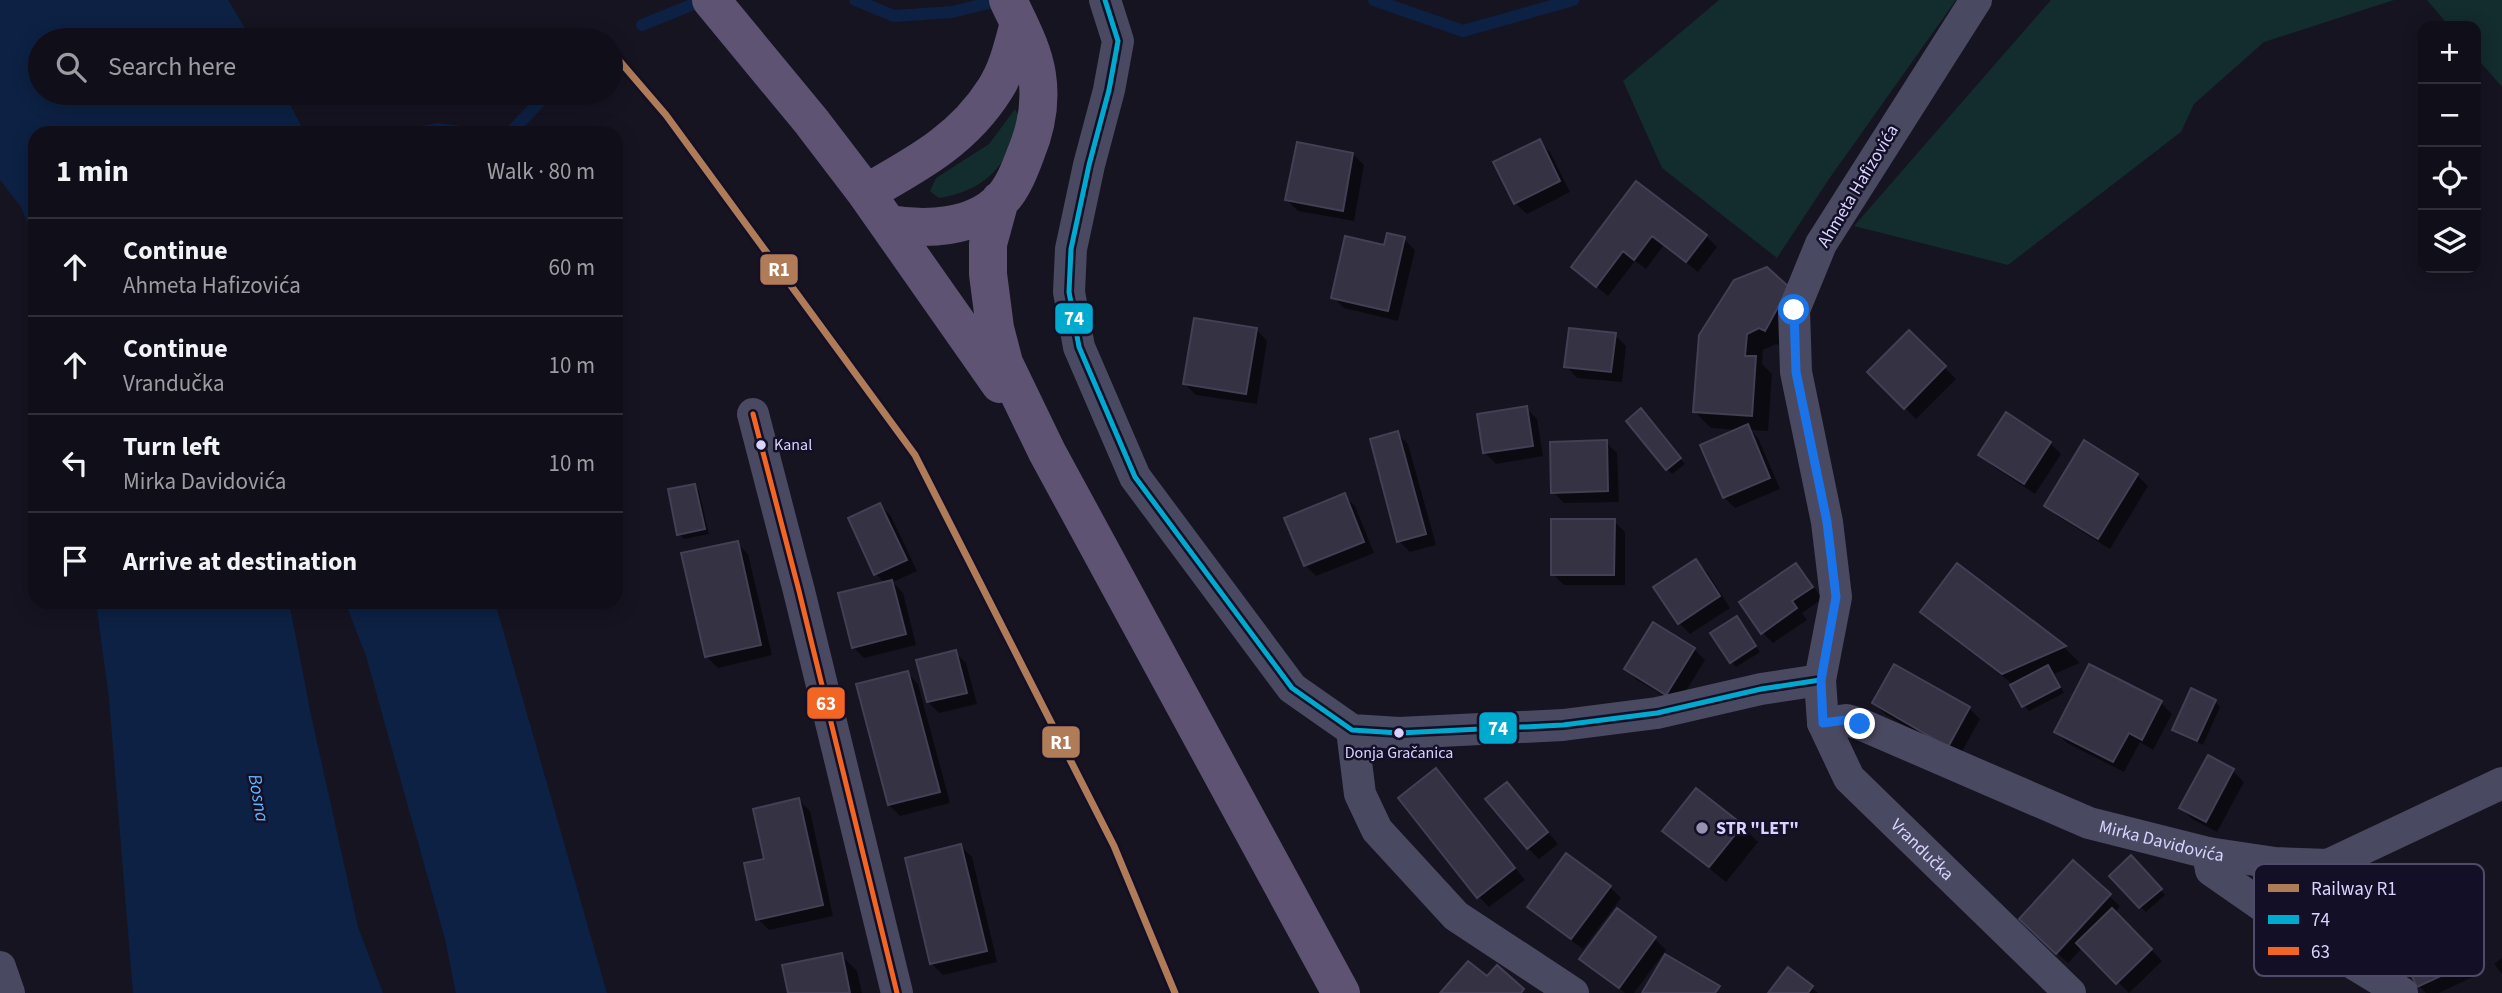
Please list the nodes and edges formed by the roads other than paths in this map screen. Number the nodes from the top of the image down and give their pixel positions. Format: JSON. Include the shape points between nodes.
{"nodes":[{"id":1,"x":710,"y":0,"type":"edge"},
{"id":2,"x":1105,"y":0,"type":"edge"},
{"id":3,"x":1976,"y":0,"type":"edge"},
{"id":4,"x":1013,"y":11,"type":"edge"},
{"id":5,"x":866,"y":193,"type":"junction"},
{"id":6,"x":1000,"y":200,"type":"junction"},
{"id":7,"x":889,"y":224,"type":"junction"},
{"id":8,"x":753,"y":414,"type":"dead end"},
{"id":9,"x":1047,"y":452,"type":"junction"},
{"id":10,"x":1821,"y":680,"type":"junction"},
{"id":11,"x":1823,"y":723,"type":"junction"},
{"id":12,"x":1352,"y":730,"type":"junction"},
{"id":13,"x":2502,"y":783,"type":"edge"},
{"id":14,"x":2208,"y":853,"type":"junction"},
{"id":15,"x":2302,"y":864,"type":"edge"},
{"id":16,"x":2330,"y":864,"type":"edge"},
{"id":17,"x":2254,"y":900,"type":"edge"},
{"id":18,"x":0,"y":967,"type":"edge"},
{"id":19,"x":2374,"y":976,"type":"edge"},
{"id":20,"x":9,"y":993,"type":"edge"},
{"id":21,"x":897,"y":993,"type":"edge"},
{"id":22,"x":1341,"y":993,"type":"edge"},
{"id":23,"x":1573,"y":993,"type":"edge"},
{"id":24,"x":2070,"y":993,"type":"edge"},
{"id":25,"x":2402,"y":993,"type":"edge"}],
"edges":[{"from":1,"to":5,"type":"main road"},
{"from":2,"to":12,"type":"street","via":[[1118,41],[1071,249],[1069,292],[1079,347],[1135,477],[1292,688]]},
{"from":3,"to":10,"type":"street","name":"Ahmeta Hafizovića","via":[[1821,244],[1794,310],[1796,372],[1827,522],[1836,597]]},
{"from":4,"to":5,"type":"main road","via":[[1010,55],[996,88],[972,119],[941,149]]},
{"from":4,"to":6,"type":"main road","via":[[1030,44],[1039,107],[1018,174]]},
{"from":5,"to":7,"type":"main road"},
{"from":6,"to":7,"type":"main road","via":[[979,215],[949,225],[918,229]]},
{"from":6,"to":9,"type":"main road","via":[[988,244],[995,328],[1004,363]]},
{"from":7,"to":9,"type":"main road"},
{"from":8,"to":21,"type":"street"},
{"from":9,"to":22,"type":"main road"},
{"from":10,"to":11,"type":"street","name":"Vrandučka"},
{"from":10,"to":12,"type":"street","via":[[1657,713],[1563,725],[1399,733]]},
{"from":11,"to":14,"type":"street","name":"Mirka Davidovića","via":[[1846,720],[1860,724],[2089,824]]},
{"from":11,"to":24,"type":"street","name":"Vrandučka","via":[[1849,778]]},
{"from":12,"to":23,"type":"street","via":[[1360,794],[1377,830],[1456,916]]},
{"from":13,"to":16,"type":"street","name":"Mirka Davidovića"},
{"from":14,"to":15,"type":"street","name":"Mirka Davidovića"},
{"from":14,"to":17,"type":"street","via":[[2211,870]]},
{"from":18,"to":20,"type":"street"},
{"from":19,"to":25,"type":"street"}]}
